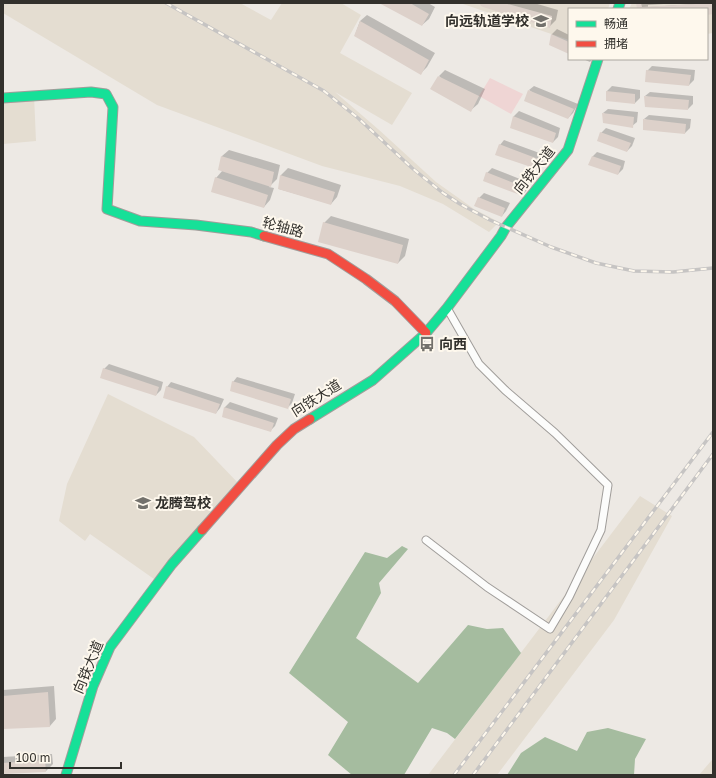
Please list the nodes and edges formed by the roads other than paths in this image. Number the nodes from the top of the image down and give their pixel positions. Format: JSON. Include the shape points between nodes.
{"nodes":[{"id":1,"x":598,"y":60,"type":"edge"},
{"id":2,"x":3,"y":98,"type":"edge"},
{"id":3,"x":447,"y":308,"type":"junction"},
{"id":4,"x":426,"y":333,"type":"junction"},
{"id":5,"x":426,"y":540,"type":"dead end"},
{"id":6,"x":66,"y":775,"type":"edge"}],
"edges":[{"from":1,"to":3,"type":"street","name":"向铁大道","via":[[568,150],[506,227]]},
{"from":2,"to":4,"type":"street","name":"轮轴路","via":[[92,92],[106,94],[113,107],[107,209],[140,221],[251,232],[328,254],[395,301]]},
{"from":3,"to":4,"type":"street","name":"向铁大道"},
{"from":3,"to":5,"type":"street","via":[[479,364],[505,390],[555,432],[608,485],[601,530],[569,597],[550,629],[487,587]]},
{"from":4,"to":6,"type":"street","name":"向铁大道","via":[[373,380],[294,429],[172,564],[110,646],[93,686]]}]}
